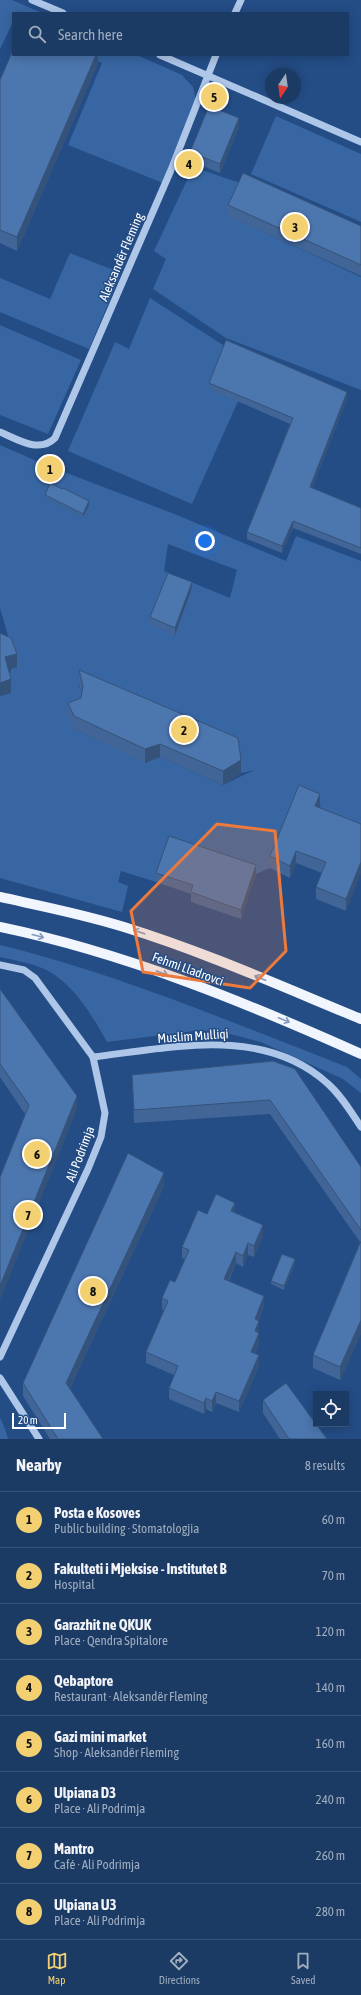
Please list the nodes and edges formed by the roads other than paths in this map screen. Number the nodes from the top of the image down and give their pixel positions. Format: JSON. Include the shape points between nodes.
{"nodes":[{"id":1,"x":32,"y":0,"type":"edge"},
{"id":2,"x":241,"y":0,"type":"edge"},
{"id":3,"x":61,"y":12,"type":"edge"},
{"id":4,"x":235,"y":12,"type":"edge"},
{"id":5,"x":162,"y":56,"type":"edge"},
{"id":6,"x":216,"y":56,"type":"edge"},
{"id":7,"x":207,"y":75,"type":"junction"},
{"id":8,"x":361,"y":142,"type":"edge"},
{"id":9,"x":0,"y":432,"type":"edge"},
{"id":10,"x":0,"y":897,"type":"edge"},
{"id":11,"x":0,"y":927,"type":"edge"},
{"id":12,"x":0,"y":965,"type":"edge"},
{"id":13,"x":361,"y":1019,"type":"edge"},
{"id":14,"x":361,"y":1054,"type":"edge"},
{"id":15,"x":93,"y":1057,"type":"junction"},
{"id":16,"x":361,"y":1127,"type":"edge"},
{"id":17,"x":0,"y":1357,"type":"edge"},
{"id":18,"x":0,"y":1378,"type":"edge"},
{"id":19,"x":39,"y":1439,"type":"edge"}],
"edges":[{"from":1,"to":3,"type":"street"},
{"from":2,"to":4,"type":"street"},
{"from":5,"to":7,"type":"street"},
{"from":6,"to":7,"type":"street","name":"Aleksandër Fleming"},
{"from":7,"to":8,"type":"street"},
{"from":7,"to":9,"type":"street","name":"Aleksandër Fleming","via":[[171,170],[55,438],[48,443],[34,445]]},
{"from":13,"to":10,"type":"main road","name":"Fehmi Lladrovci","one_way":true,"via":[[152,936],[87,916]]},
{"from":11,"to":14,"type":"main road","name":"Fehmi Lladrovci","one_way":true,"via":[[145,967],[225,996]]},
{"from":12,"to":15,"type":"street","name":"Ali Podrimja","via":[[24,970],[35,978]]},
{"from":15,"to":16,"type":"street","name":"Muslim Mulliqi","via":[[209,1044],[232,1044],[254,1048],[296,1062],[314,1072],[333,1089]]},
{"from":15,"to":17,"type":"street","name":"Ali Podrimja","via":[[105,1113],[101,1137]]},
{"from":18,"to":19,"type":"street"}]}
